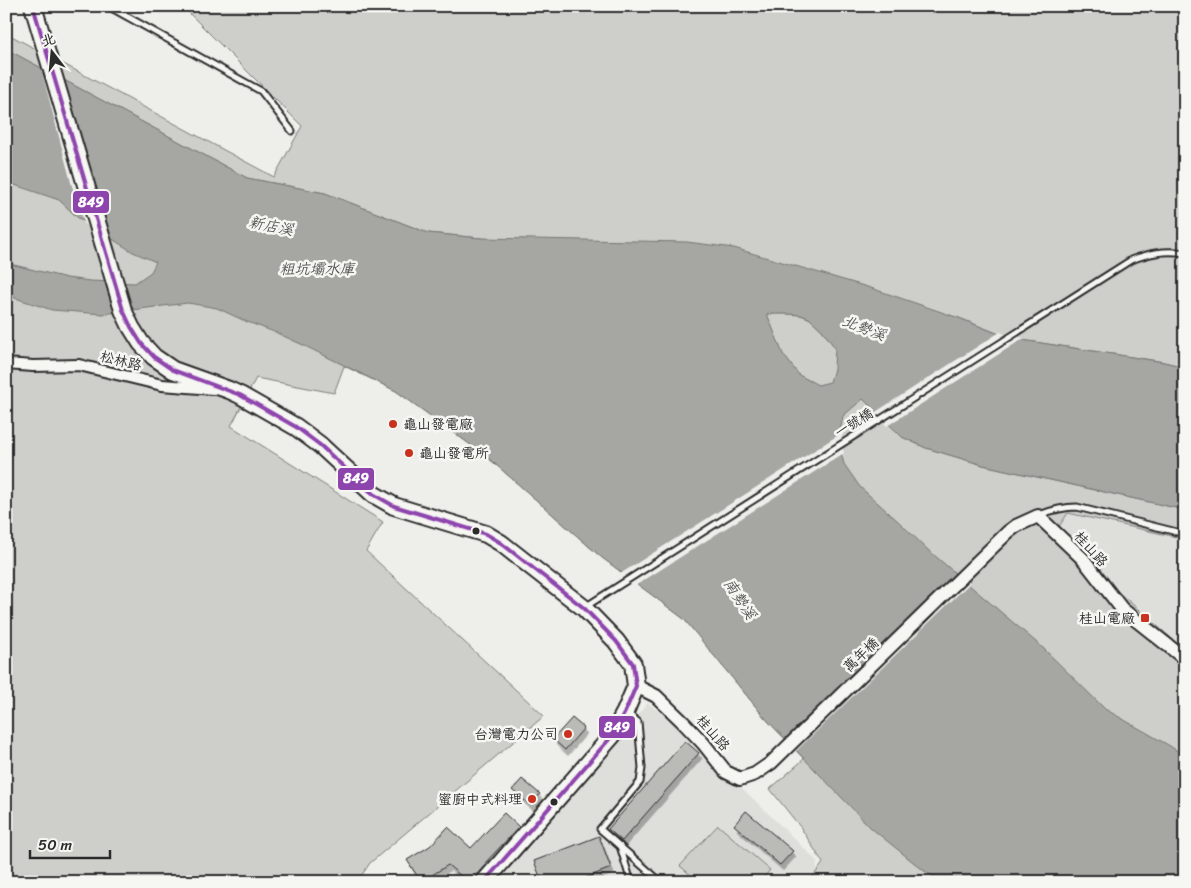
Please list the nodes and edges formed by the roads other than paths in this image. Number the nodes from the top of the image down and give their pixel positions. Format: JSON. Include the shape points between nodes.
{"nodes":[{"id":1,"x":33,"y":6,"type":"edge"},
{"id":2,"x":108,"y":6,"type":"edge"},
{"id":3,"x":292,"y":131,"type":"dead end"},
{"id":4,"x":1185,"y":253,"type":"edge"},
{"id":5,"x":6,"y":364,"type":"edge"},
{"id":6,"x":229,"y":390,"type":"junction"},
{"id":7,"x":1038,"y":516,"type":"junction"},
{"id":8,"x":1185,"y":534,"type":"edge"},
{"id":9,"x":584,"y":608,"type":"junction"},
{"id":10,"x":1185,"y":659,"type":"edge"},
{"id":11,"x":636,"y":686,"type":"junction"},
{"id":12,"x":625,"y":712,"type":"junction"},
{"id":13,"x":771,"y":763,"type":"joint"},
{"id":14,"x":620,"y":846,"type":"junction"},
{"id":15,"x":484,"y":882,"type":"edge"},
{"id":16,"x":631,"y":882,"type":"edge"},
{"id":17,"x":661,"y":882,"type":"edge"}],
"edges":[{"from":1,"to":6,"type":"main road","via":[[130,327],[154,358],[173,370]]},
{"from":2,"to":3,"type":"lane","via":[[261,91]]},
{"from":4,"to":9,"type":"lane","name":"一號橋","via":[[1161,252],[1131,260]]},
{"from":5,"to":6,"type":"street","name":"松林路","via":[[79,365],[162,385]]},
{"from":6,"to":9,"type":"main road","via":[[296,427],[373,494],[394,506],[486,534]]},
{"from":7,"to":8,"type":"lane","via":[[1053,509],[1077,507]]},
{"from":7,"to":10,"type":"street","name":"桂山路","via":[[1084,560],[1122,609]]},
{"from":7,"to":13,"type":"street","name":"萬年橋","via":[[1008,532]]},
{"from":9,"to":11,"type":"main road","via":[[633,664]]},
{"from":11,"to":12,"type":"main road"},
{"from":11,"to":13,"type":"street","name":"桂山路","via":[[656,696],[669,708],[726,772],[740,779],[756,774]]},
{"from":12,"to":14,"type":"lane","via":[[638,722],[640,782],[600,829]]},
{"from":12,"to":15,"type":"main road","via":[[612,736]]},
{"from":14,"to":16,"type":"lane"},
{"from":14,"to":17,"type":"lane"}]}
